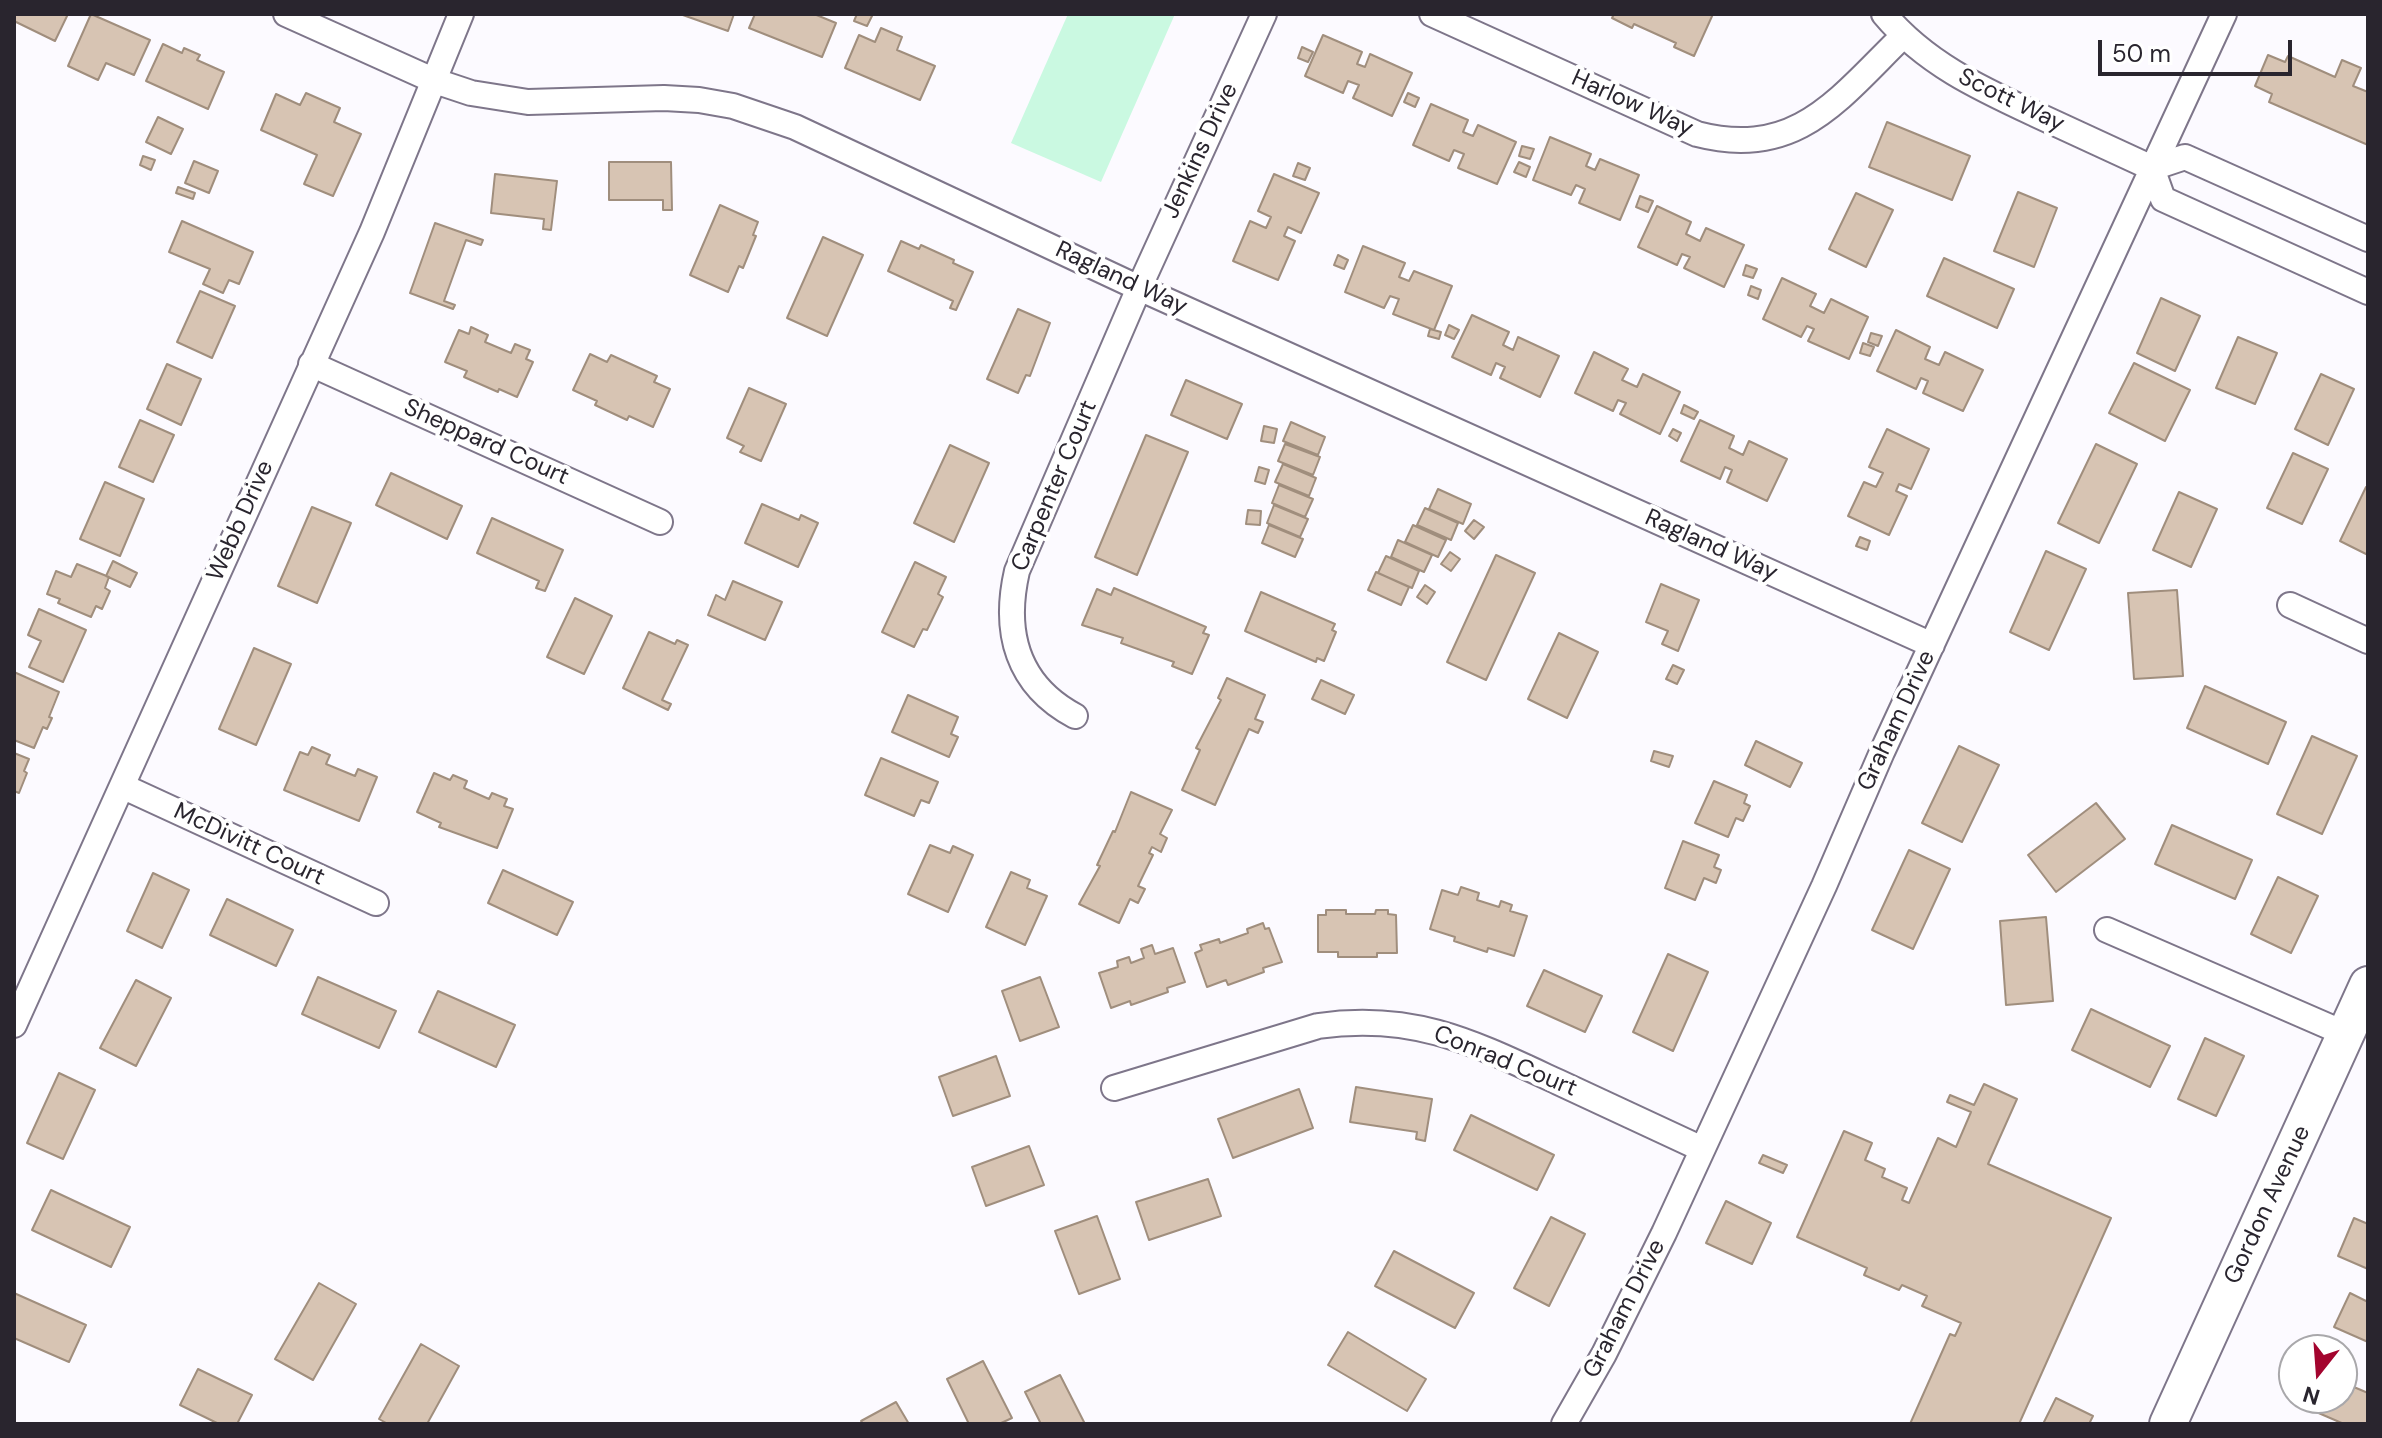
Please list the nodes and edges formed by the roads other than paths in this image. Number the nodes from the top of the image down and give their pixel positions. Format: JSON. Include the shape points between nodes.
{"nodes":[{"id":1,"x":286,"y":14,"type":"edge"},
{"id":2,"x":461,"y":14,"type":"edge"},
{"id":3,"x":1264,"y":14,"type":"edge"},
{"id":4,"x":1432,"y":14,"type":"edge"},
{"id":5,"x":1884,"y":14,"type":"edge"},
{"id":6,"x":2224,"y":14,"type":"edge"},
{"id":7,"x":1903,"y":36,"type":"junction"},
{"id":8,"x":435,"y":81,"type":"junction"},
{"id":9,"x":2152,"y":168,"type":"junction"},
{"id":10,"x":2368,"y":239,"type":"edge"},
{"id":11,"x":1139,"y":288,"type":"junction"},
{"id":12,"x":2368,"y":291,"type":"edge"},
{"id":13,"x":311,"y":364,"type":"junction"},
{"id":14,"x":660,"y":522,"type":"dead end"},
{"id":15,"x":2290,"y":605,"type":"dead end"},
{"id":16,"x":2368,"y":641,"type":"edge"},
{"id":17,"x":1932,"y":645,"type":"junction"},
{"id":18,"x":1075,"y":716,"type":"dead end"},
{"id":19,"x":122,"y":786,"type":"junction"},
{"id":20,"x":376,"y":903,"type":"dead end"},
{"id":21,"x":2107,"y":930,"type":"dead end"},
{"id":22,"x":2368,"y":985,"type":"edge"},
{"id":23,"x":14,"y":1025,"type":"edge"},
{"id":24,"x":2346,"y":1034,"type":"junction"},
{"id":25,"x":1114,"y":1088,"type":"dead end"},
{"id":26,"x":1702,"y":1149,"type":"junction"},
{"id":27,"x":1564,"y":1424,"type":"edge"},
{"id":28,"x":2168,"y":1424,"type":"edge"}],
"edges":[{"from":1,"to":8,"type":"street","name":"Ragland Way"},
{"from":2,"to":8,"type":"street","name":"Webb Drive"},
{"from":3,"to":11,"type":"street","name":"Jenkins Drive"},
{"from":4,"to":7,"type":"street","name":"Harlow Way","via":[[1718,139],[1763,138],[1807,124]]},
{"from":5,"to":7,"type":"street","name":"Scott Way"},
{"from":6,"to":9,"type":"street","name":"Graham Drive"},
{"from":7,"to":9,"type":"street","name":"Scott Way","via":[[1964,80]]},
{"from":8,"to":11,"type":"street","name":"Ragland Way","via":[[528,102],[664,98],[733,106],[795,127]]},
{"from":8,"to":13,"type":"street","name":"Webb Drive"},
{"from":9,"to":10,"type":"street","via":[[2185,157]]},
{"from":9,"to":12,"type":"street","via":[[2163,199]]},
{"from":9,"to":17,"type":"street","name":"Graham Drive"},
{"from":11,"to":17,"type":"street","name":"Ragland Way"},
{"from":11,"to":18,"type":"street","name":"Carpenter Court","via":[[1017,571],[1012,596],[1014,640],[1021,661],[1045,694]]},
{"from":13,"to":14,"type":"street","name":"Sheppard Court"},
{"from":13,"to":19,"type":"street","name":"Webb Drive"},
{"from":15,"to":16,"type":"street"},
{"from":17,"to":26,"type":"street","name":"Graham Drive"},
{"from":19,"to":20,"type":"street","name":"McDivitt Court"},
{"from":19,"to":23,"type":"street","name":"Webb Drive"},
{"from":21,"to":24,"type":"street"},
{"from":22,"to":24,"type":"main road","name":"Gordon Avenue"},
{"from":24,"to":28,"type":"main road","name":"Gordon Avenue"},
{"from":25,"to":26,"type":"street","name":"Conrad Court","via":[[1318,1026],[1381,1022],[1426,1029],[1481,1047]]},
{"from":26,"to":27,"type":"street","name":"Graham Drive","via":[[1624,1315]]}]}
